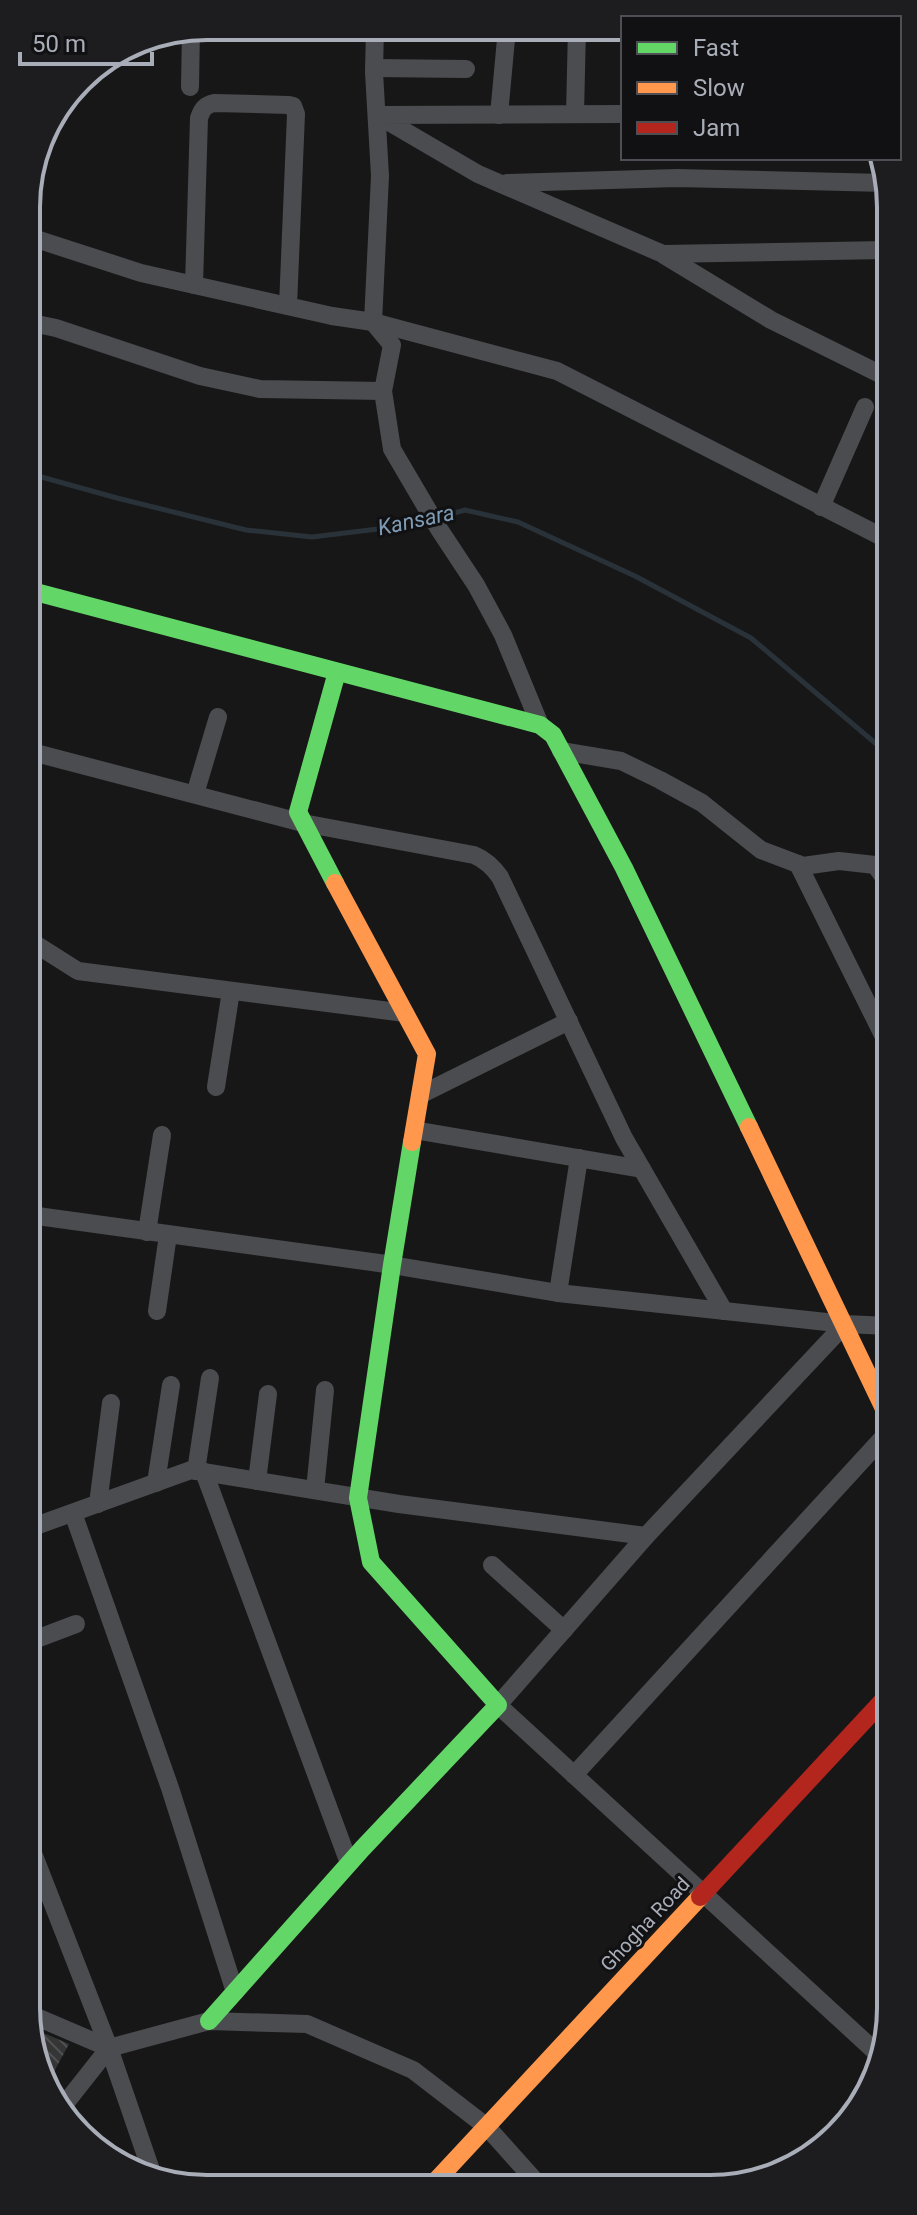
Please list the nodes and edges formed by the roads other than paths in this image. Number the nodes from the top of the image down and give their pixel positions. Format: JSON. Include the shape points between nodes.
{"nodes":[{"id":1,"x":375,"y":40,"type":"edge"},
{"id":2,"x":506,"y":40,"type":"edge"},
{"id":3,"x":577,"y":40,"type":"edge"},
{"id":4,"x":191,"y":41,"type":"edge"},
{"id":5,"x":374,"y":68,"type":"junction"},
{"id":6,"x":466,"y":69,"type":"dead end"},
{"id":7,"x":190,"y":87,"type":"dead end"},
{"id":8,"x":575,"y":114,"type":"junction"},
{"id":9,"x":621,"y":114,"type":"edge"},
{"id":10,"x":377,"y":115,"type":"junction"},
{"id":11,"x":499,"y":115,"type":"junction"},
{"id":12,"x":500,"y":183,"type":"junction"},
{"id":13,"x":875,"y":183,"type":"edge"},
{"id":14,"x":40,"y":240,"type":"edge"},
{"id":15,"x":877,"y":250,"type":"edge"},
{"id":16,"x":663,"y":254,"type":"junction"},
{"id":17,"x":194,"y":285,"type":"junction"},
{"id":18,"x":288,"y":306,"type":"junction"},
{"id":19,"x":373,"y":322,"type":"junction"},
{"id":20,"x":40,"y":325,"type":"edge"},
{"id":21,"x":877,"y":373,"type":"edge"},
{"id":22,"x":383,"y":391,"type":"junction"},
{"id":23,"x":865,"y":407,"type":"dead end"},
{"id":24,"x":821,"y":507,"type":"junction"},
{"id":25,"x":877,"y":535,"type":"edge"},
{"id":26,"x":40,"y":593,"type":"edge"},
{"id":27,"x":337,"y":672,"type":"junction"},
{"id":28,"x":218,"y":717,"type":"dead end"},
{"id":29,"x":540,"y":725,"type":"junction"},
{"id":30,"x":561,"y":751,"type":"junction"},
{"id":31,"x":40,"y":754,"type":"edge"},
{"id":32,"x":195,"y":794,"type":"junction"},
{"id":33,"x":303,"y":823,"type":"junction"},
{"id":34,"x":798,"y":864,"type":"junction"},
{"id":35,"x":877,"y":868,"type":"edge"},
{"id":36,"x":40,"y":947,"type":"edge"},
{"id":37,"x":231,"y":991,"type":"junction"},
{"id":38,"x":405,"y":1013,"type":"junction"},
{"id":39,"x":569,"y":1021,"type":"junction"},
{"id":40,"x":877,"y":1023,"type":"edge"},
{"id":41,"x":216,"y":1087,"type":"dead end"},
{"id":42,"x":420,"y":1095,"type":"junction"},
{"id":43,"x":414,"y":1130,"type":"junction"},
{"id":44,"x":162,"y":1135,"type":"dead end"},
{"id":45,"x":579,"y":1158,"type":"junction"},
{"id":46,"x":642,"y":1169,"type":"junction"},
{"id":47,"x":40,"y":1216,"type":"edge"},
{"id":48,"x":147,"y":1232,"type":"junction"},
{"id":49,"x":168,"y":1235,"type":"junction"},
{"id":50,"x":392,"y":1265,"type":"junction"},
{"id":51,"x":558,"y":1293,"type":"junction"},
{"id":52,"x":157,"y":1311,"type":"dead end"},
{"id":53,"x":724,"y":1311,"type":"junction"},
{"id":54,"x":877,"y":1322,"type":"edge"},
{"id":55,"x":845,"y":1324,"type":"junction"},
{"id":56,"x":210,"y":1378,"type":"dead end"},
{"id":57,"x":171,"y":1385,"type":"dead end"},
{"id":58,"x":325,"y":1390,"type":"dead end"},
{"id":59,"x":877,"y":1393,"type":"edge"},
{"id":60,"x":268,"y":1394,"type":"dead end"},
{"id":61,"x":111,"y":1403,"type":"dead end"},
{"id":62,"x":877,"y":1444,"type":"edge"},
{"id":63,"x":200,"y":1472,"type":"junction"},
{"id":64,"x":257,"y":1481,"type":"junction"},
{"id":65,"x":156,"y":1483,"type":"junction"},
{"id":66,"x":315,"y":1490,"type":"junction"},
{"id":67,"x":358,"y":1498,"type":"junction"},
{"id":68,"x":98,"y":1504,"type":"junction"},
{"id":69,"x":73,"y":1513,"type":"junction"},
{"id":70,"x":40,"y":1525,"type":"edge"},
{"id":71,"x":646,"y":1536,"type":"junction"},
{"id":72,"x":492,"y":1565,"type":"dead end"},
{"id":73,"x":76,"y":1624,"type":"dead end"},
{"id":74,"x":564,"y":1630,"type":"junction"},
{"id":75,"x":40,"y":1638,"type":"edge"},
{"id":76,"x":498,"y":1705,"type":"junction"},
{"id":77,"x":877,"y":1707,"type":"edge"},
{"id":78,"x":574,"y":1775,"type":"junction"},
{"id":79,"x":349,"y":1863,"type":"junction"},
{"id":80,"x":40,"y":1875,"type":"edge"},
{"id":81,"x":703,"y":1894,"type":"junction"},
{"id":82,"x":235,"y":1992,"type":"junction"},
{"id":83,"x":41,"y":2019,"type":"edge"},
{"id":84,"x":209,"y":2021,"type":"junction"},
{"id":85,"x":109,"y":2048,"type":"junction"},
{"id":86,"x":872,"y":2048,"type":"edge"},
{"id":87,"x":68,"y":2100,"type":"edge"},
{"id":88,"x":487,"y":2127,"type":"junction"},
{"id":89,"x":149,"y":2164,"type":"edge"},
{"id":90,"x":442,"y":2175,"type":"edge"},
{"id":91,"x":530,"y":2175,"type":"edge"}],
"edges":[{"from":1,"to":5,"type":"street"},
{"from":2,"to":11,"type":"street"},
{"from":3,"to":8,"type":"street"},
{"from":4,"to":7,"type":"street"},
{"from":5,"to":6,"type":"street"},
{"from":5,"to":10,"type":"street"},
{"from":8,"to":9,"type":"street"},
{"from":8,"to":11,"type":"street"},
{"from":10,"to":11,"type":"street"},
{"from":10,"to":12,"type":"street"},
{"from":10,"to":19,"type":"street","via":[[380,176]]},
{"from":12,"to":13,"type":"street","via":[[677,178]]},
{"from":12,"to":16,"type":"street"},
{"from":14,"to":17,"type":"street"},
{"from":15,"to":16,"type":"street"},
{"from":16,"to":21,"type":"street","via":[[771,320]]},
{"from":17,"to":18,"type":"street"},
{"from":17,"to":18,"type":"street","via":[[201,110],[214,103],[289,105],[296,114]]},
{"from":18,"to":19,"type":"street"},
{"from":19,"to":22,"type":"street","via":[[392,345]]},
{"from":19,"to":24,"type":"street","via":[[557,371]]},
{"from":20,"to":22,"type":"street","via":[[200,376],[260,389]]},
{"from":22,"to":29,"type":"street","via":[[392,449],[503,635]]},
{"from":23,"to":24,"type":"street"},
{"from":24,"to":25,"type":"street"},
{"from":26,"to":27,"type":"street"},
{"from":27,"to":29,"type":"street"},
{"from":27,"to":33,"type":"street","via":[[298,812]]},
{"from":28,"to":32,"type":"street"},
{"from":29,"to":30,"type":"street"},
{"from":30,"to":34,"type":"street","via":[[621,761],[702,803],[761,850]]},
{"from":30,"to":55,"type":"street","via":[[624,868]]},
{"from":31,"to":32,"type":"street"},
{"from":32,"to":33,"type":"street"},
{"from":33,"to":38,"type":"street"},
{"from":33,"to":39,"type":"street","via":[[484,860],[500,877]]},
{"from":34,"to":35,"type":"street","via":[[839,861]]},
{"from":34,"to":40,"type":"street"},
{"from":36,"to":37,"type":"street","via":[[78,971]]},
{"from":37,"to":38,"type":"street"},
{"from":37,"to":41,"type":"street"},
{"from":38,"to":42,"type":"street","via":[[427,1054]]},
{"from":39,"to":42,"type":"street"},
{"from":39,"to":46,"type":"street"},
{"from":42,"to":43,"type":"street"},
{"from":43,"to":45,"type":"street"},
{"from":43,"to":50,"type":"street"},
{"from":44,"to":48,"type":"street"},
{"from":45,"to":46,"type":"street"},
{"from":45,"to":51,"type":"street"},
{"from":46,"to":53,"type":"street"},
{"from":47,"to":48,"type":"street"},
{"from":48,"to":49,"type":"street"},
{"from":49,"to":50,"type":"street"},
{"from":49,"to":52,"type":"street"},
{"from":50,"to":51,"type":"street"},
{"from":50,"to":67,"type":"street"},
{"from":51,"to":53,"type":"street"},
{"from":53,"to":55,"type":"street"},
{"from":54,"to":55,"type":"street"},
{"from":55,"to":59,"type":"street"},
{"from":55,"to":71,"type":"street"},
{"from":56,"to":63,"type":"street"},
{"from":57,"to":65,"type":"street"},
{"from":58,"to":66,"type":"street"},
{"from":60,"to":64,"type":"street"},
{"from":61,"to":68,"type":"street"},
{"from":62,"to":78,"type":"street"},
{"from":63,"to":64,"type":"street"},
{"from":63,"to":65,"type":"street","via":[[191,1470]]},
{"from":63,"to":79,"type":"street"},
{"from":64,"to":66,"type":"street"},
{"from":65,"to":68,"type":"street"},
{"from":66,"to":67,"type":"street"},
{"from":67,"to":71,"type":"street"},
{"from":67,"to":76,"type":"street","via":[[371,1562]]},
{"from":68,"to":69,"type":"street"},
{"from":69,"to":70,"type":"street"},
{"from":69,"to":82,"type":"street"},
{"from":71,"to":74,"type":"street"},
{"from":72,"to":74,"type":"street"},
{"from":73,"to":75,"type":"street"},
{"from":74,"to":76,"type":"street"},
{"from":76,"to":78,"type":"street"},
{"from":76,"to":79,"type":"street"},
{"from":77,"to":81,"type":"street","name":"Ghogha Road"},
{"from":78,"to":81,"type":"street"},
{"from":79,"to":82,"type":"street"},
{"from":80,"to":85,"type":"street"},
{"from":81,"to":86,"type":"street"},
{"from":81,"to":88,"type":"street","name":"Ghogha Road"},
{"from":82,"to":84,"type":"street"},
{"from":83,"to":85,"type":"street"},
{"from":84,"to":85,"type":"street"},
{"from":84,"to":88,"type":"street","via":[[307,2024],[413,2070]]},
{"from":85,"to":87,"type":"street"},
{"from":85,"to":89,"type":"street"},
{"from":88,"to":90,"type":"street","name":"Ghogha Road"},
{"from":88,"to":91,"type":"street"}]}
